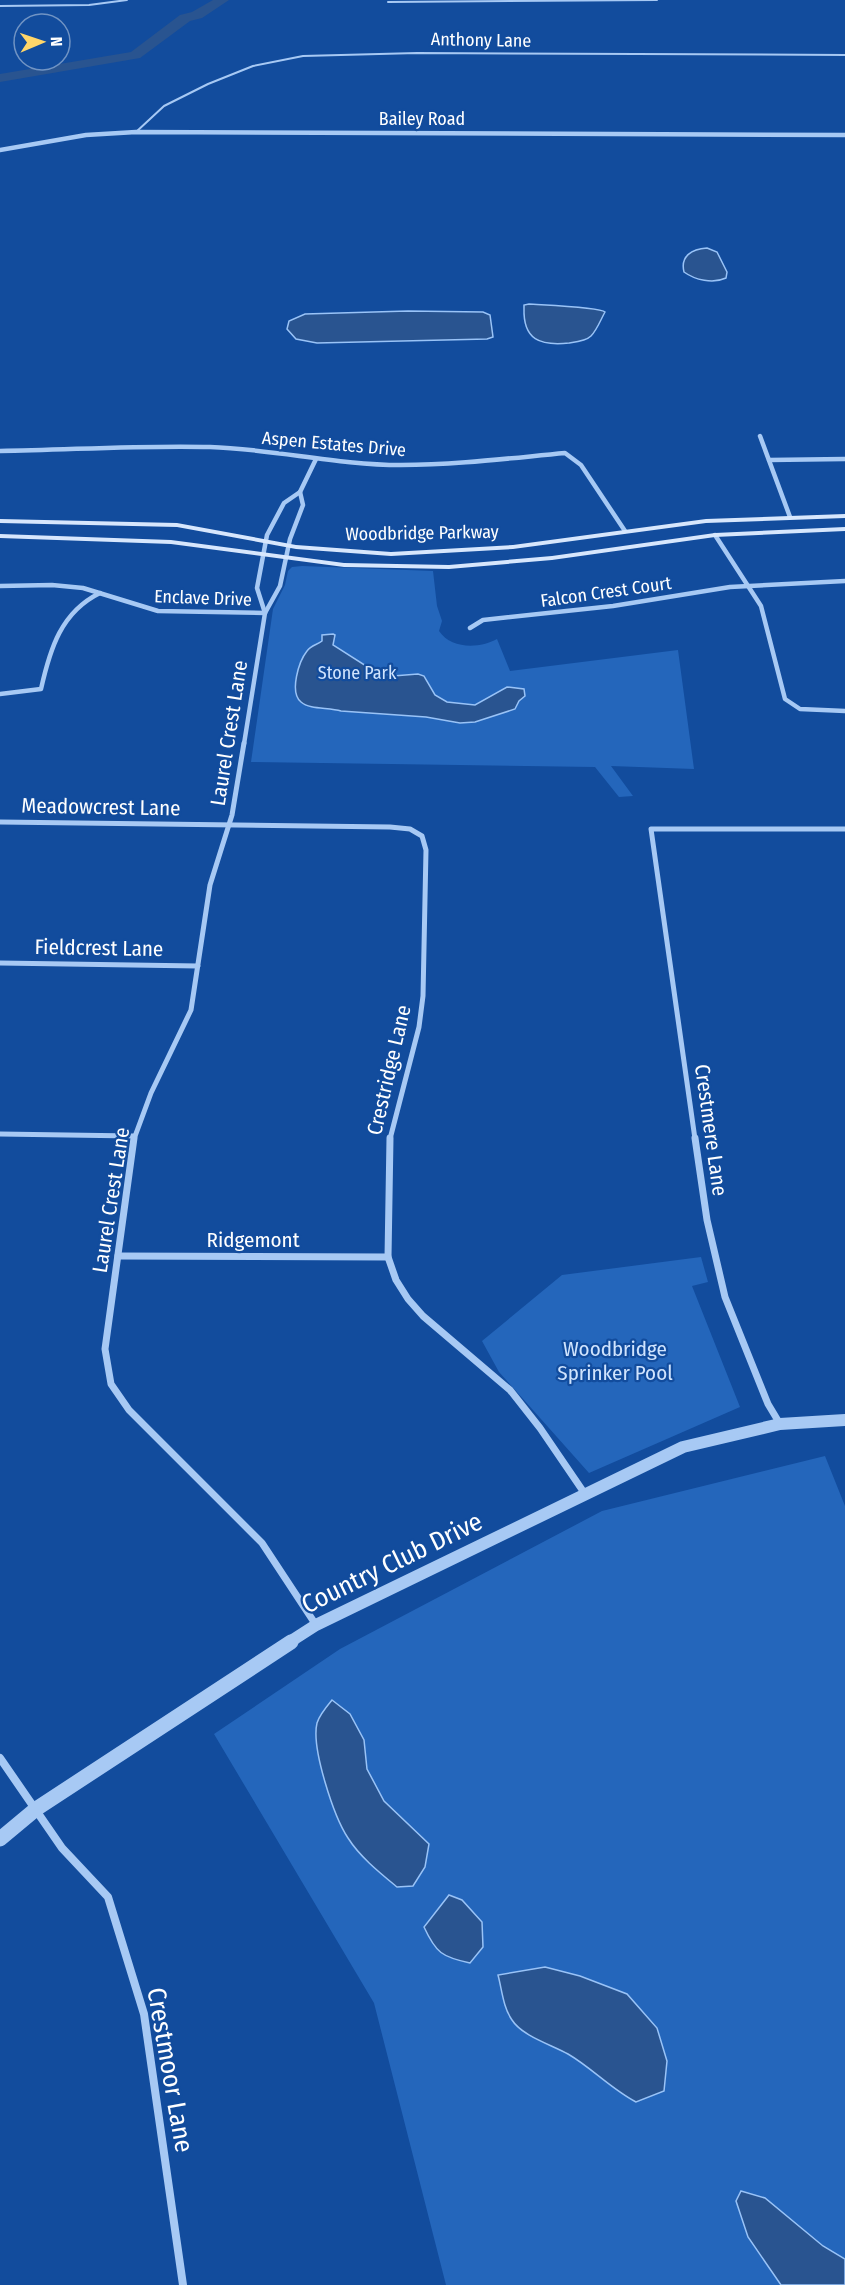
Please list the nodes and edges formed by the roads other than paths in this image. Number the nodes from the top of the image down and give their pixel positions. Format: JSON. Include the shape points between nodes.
{"nodes":[{"id":1,"x":90,"y":0,"type":"edge"},
{"id":2,"x":127,"y":0,"type":"edge"},
{"id":3,"x":657,"y":0,"type":"edge"},
{"id":4,"x":411,"y":1,"type":"edge"},
{"id":5,"x":388,"y":2,"type":"dead end"},
{"id":6,"x":89,"y":5,"type":"junction"},
{"id":7,"x":0,"y":6,"type":"edge"},
{"id":8,"x":845,"y":55,"type":"edge"},
{"id":9,"x":136,"y":132,"type":"junction"},
{"id":10,"x":845,"y":135,"type":"edge"},
{"id":11,"x":0,"y":150,"type":"edge"},
{"id":12,"x":760,"y":436,"type":"dead end"},
{"id":13,"x":0,"y":451,"type":"edge"},
{"id":14,"x":316,"y":459,"type":"junction"},
{"id":15,"x":845,"y":459,"type":"edge"},
{"id":16,"x":769,"y":460,"type":"junction"},
{"id":17,"x":300,"y":492,"type":"junction"},
{"id":18,"x":845,"y":516,"type":"edge"},
{"id":19,"x":790,"y":517,"type":"junction"},
{"id":20,"x":0,"y":520,"type":"edge"},
{"id":21,"x":845,"y":529,"type":"edge"},
{"id":22,"x":625,"y":531,"type":"junction"},
{"id":23,"x":715,"y":535,"type":"junction"},
{"id":24,"x":0,"y":536,"type":"edge"},
{"id":25,"x":265,"y":542,"type":"junction"},
{"id":26,"x":289,"y":546,"type":"junction"},
{"id":27,"x":263,"y":555,"type":"junction"},
{"id":28,"x":286,"y":558,"type":"junction"},
{"id":29,"x":845,"y":581,"type":"edge"},
{"id":30,"x":0,"y":586,"type":"edge"},
{"id":31,"x":747,"y":586,"type":"junction"},
{"id":32,"x":100,"y":592,"type":"junction"},
{"id":33,"x":265,"y":613,"type":"junction"},
{"id":34,"x":470,"y":628,"type":"dead end"},
{"id":35,"x":0,"y":694,"type":"edge"},
{"id":36,"x":845,"y":711,"type":"edge"},
{"id":37,"x":0,"y":822,"type":"edge"},
{"id":38,"x":230,"y":825,"type":"junction"},
{"id":39,"x":845,"y":829,"type":"edge"},
{"id":40,"x":417,"y":832,"type":"joint"},
{"id":41,"x":0,"y":963,"type":"edge"},
{"id":42,"x":198,"y":966,"type":"junction"},
{"id":43,"x":0,"y":1134,"type":"edge"},
{"id":44,"x":134,"y":1136,"type":"junction"},
{"id":45,"x":118,"y":1256,"type":"junction"},
{"id":46,"x":388,"y":1257,"type":"junction"},
{"id":47,"x":845,"y":1420,"type":"edge"},
{"id":48,"x":780,"y":1424,"type":"junction"},
{"id":49,"x":586,"y":1496,"type":"junction"},
{"id":50,"x":316,"y":1625,"type":"junction"},
{"id":51,"x":0,"y":1758,"type":"edge"},
{"id":52,"x":36,"y":1809,"type":"junction"},
{"id":53,"x":0,"y":1839,"type":"edge"},
{"id":54,"x":183,"y":2285,"type":"edge"}],
"edges":[{"from":1,"to":6,"type":"street"},
{"from":2,"to":6,"type":"street"},
{"from":3,"to":4,"type":"street"},
{"from":4,"to":5,"type":"street"},
{"from":6,"to":7,"type":"street"},
{"from":8,"to":9,"type":"street","name":"Anthony Lane","via":[[303,56],[253,66],[208,84],[164,106]]},
{"from":9,"to":10,"type":"street","name":"Bailey Road"},
{"from":9,"to":11,"type":"street","name":"Bailey Road","via":[[86,135]]},
{"from":12,"to":16,"type":"street"},
{"from":13,"to":14,"type":"street","name":"Aspen Estates Drive","via":[[201,447]]},
{"from":14,"to":17,"type":"street"},
{"from":14,"to":22,"type":"street","name":"Aspen Estates Drive","via":[[431,464],[565,453],[581,465]]},
{"from":15,"to":16,"type":"street"},
{"from":16,"to":19,"type":"street"},
{"from":17,"to":25,"type":"street","name":"Laurel Crest Lane","via":[[284,503]]},
{"from":17,"to":26,"type":"street","name":"Laurel Crest Lane","via":[[303,505]]},
{"from":18,"to":19,"type":"main road","name":"Woodbridge Parkway"},
{"from":19,"to":22,"type":"main road","name":"Woodbridge Parkway","via":[[706,521]]},
{"from":20,"to":25,"type":"main road","name":"Woodbridge Parkway","via":[[177,525]]},
{"from":21,"to":23,"type":"main road","name":"Woodbridge Parkway"},
{"from":22,"to":26,"type":"main road","name":"Woodbridge Parkway","via":[[448,552],[391,554]]},
{"from":23,"to":28,"type":"main road","name":"Woodbridge Parkway","via":[[481,565],[344,565]]},
{"from":23,"to":31,"type":"street"},
{"from":24,"to":27,"type":"main road","name":"Woodbridge Parkway","via":[[160,541]]},
{"from":25,"to":26,"type":"main road","name":"Woodbridge Parkway"},
{"from":25,"to":27,"type":"street","name":"Laurel Crest Lane"},
{"from":26,"to":28,"type":"street","name":"Laurel Crest Lane"},
{"from":27,"to":28,"type":"main road","name":"Woodbridge Parkway"},
{"from":27,"to":33,"type":"street","name":"Laurel Crest Lane","via":[[257,588]]},
{"from":28,"to":33,"type":"street","name":"Laurel Crest Lane","via":[[280,586]]},
{"from":29,"to":31,"type":"street","name":"Falcon Crest Court"},
{"from":30,"to":32,"type":"street","name":"Enclave Drive","via":[[62,586]]},
{"from":31,"to":34,"type":"street","name":"Falcon Crest Court","via":[[588,610],[483,620]]},
{"from":31,"to":36,"type":"street","via":[[765,616],[785,699],[800,709]]},
{"from":32,"to":33,"type":"street","name":"Enclave Drive","via":[[140,609]]},
{"from":32,"to":35,"type":"street","via":[[73,611],[51,652],[40,689]]},
{"from":33,"to":38,"type":"street","name":"Laurel Crest Lane"},
{"from":37,"to":38,"type":"street","name":"Meadowcrest Lane"},
{"from":38,"to":40,"type":"street","name":"Meadowcrest Lane","via":[[390,827]]},
{"from":38,"to":42,"type":"street","name":"Laurel Crest Lane","via":[[210,885]]},
{"from":39,"to":48,"type":"street","name":"Crestmere Lane","via":[[651,830],[707,1220],[725,1297],[768,1404]]},
{"from":40,"to":46,"type":"street","name":"Crestridge Lane","via":[[426,850],[423,996],[390,1136]]},
{"from":41,"to":42,"type":"street","name":"Fieldcrest Lane"},
{"from":42,"to":44,"type":"street","name":"Laurel Crest Lane","via":[[191,1010]]},
{"from":43,"to":44,"type":"street"},
{"from":44,"to":45,"type":"street","name":"Laurel Crest Lane"},
{"from":45,"to":46,"type":"street","name":"Ridgemont"},
{"from":45,"to":50,"type":"street","name":"Laurel Crest Lane","via":[[105,1349],[111,1384],[129,1410],[262,1543]]},
{"from":46,"to":49,"type":"street","name":"Crestridge Lane","via":[[397,1284],[414,1310],[508,1388]]},
{"from":47,"to":48,"type":"street","name":"Country Club Drive"},
{"from":48,"to":49,"type":"street","name":"Country Club Drive","via":[[683,1447]]},
{"from":49,"to":50,"type":"street","name":"Country Club Drive"},
{"from":50,"to":52,"type":"street","name":"Country Club Drive"},
{"from":51,"to":52,"type":"street","name":"Crestmoor Lane"},
{"from":52,"to":53,"type":"street","name":"Country Club Drive"},
{"from":52,"to":54,"type":"street","name":"Crestmoor Lane","via":[[62,1848],[108,1897],[144,2014]]}]}
